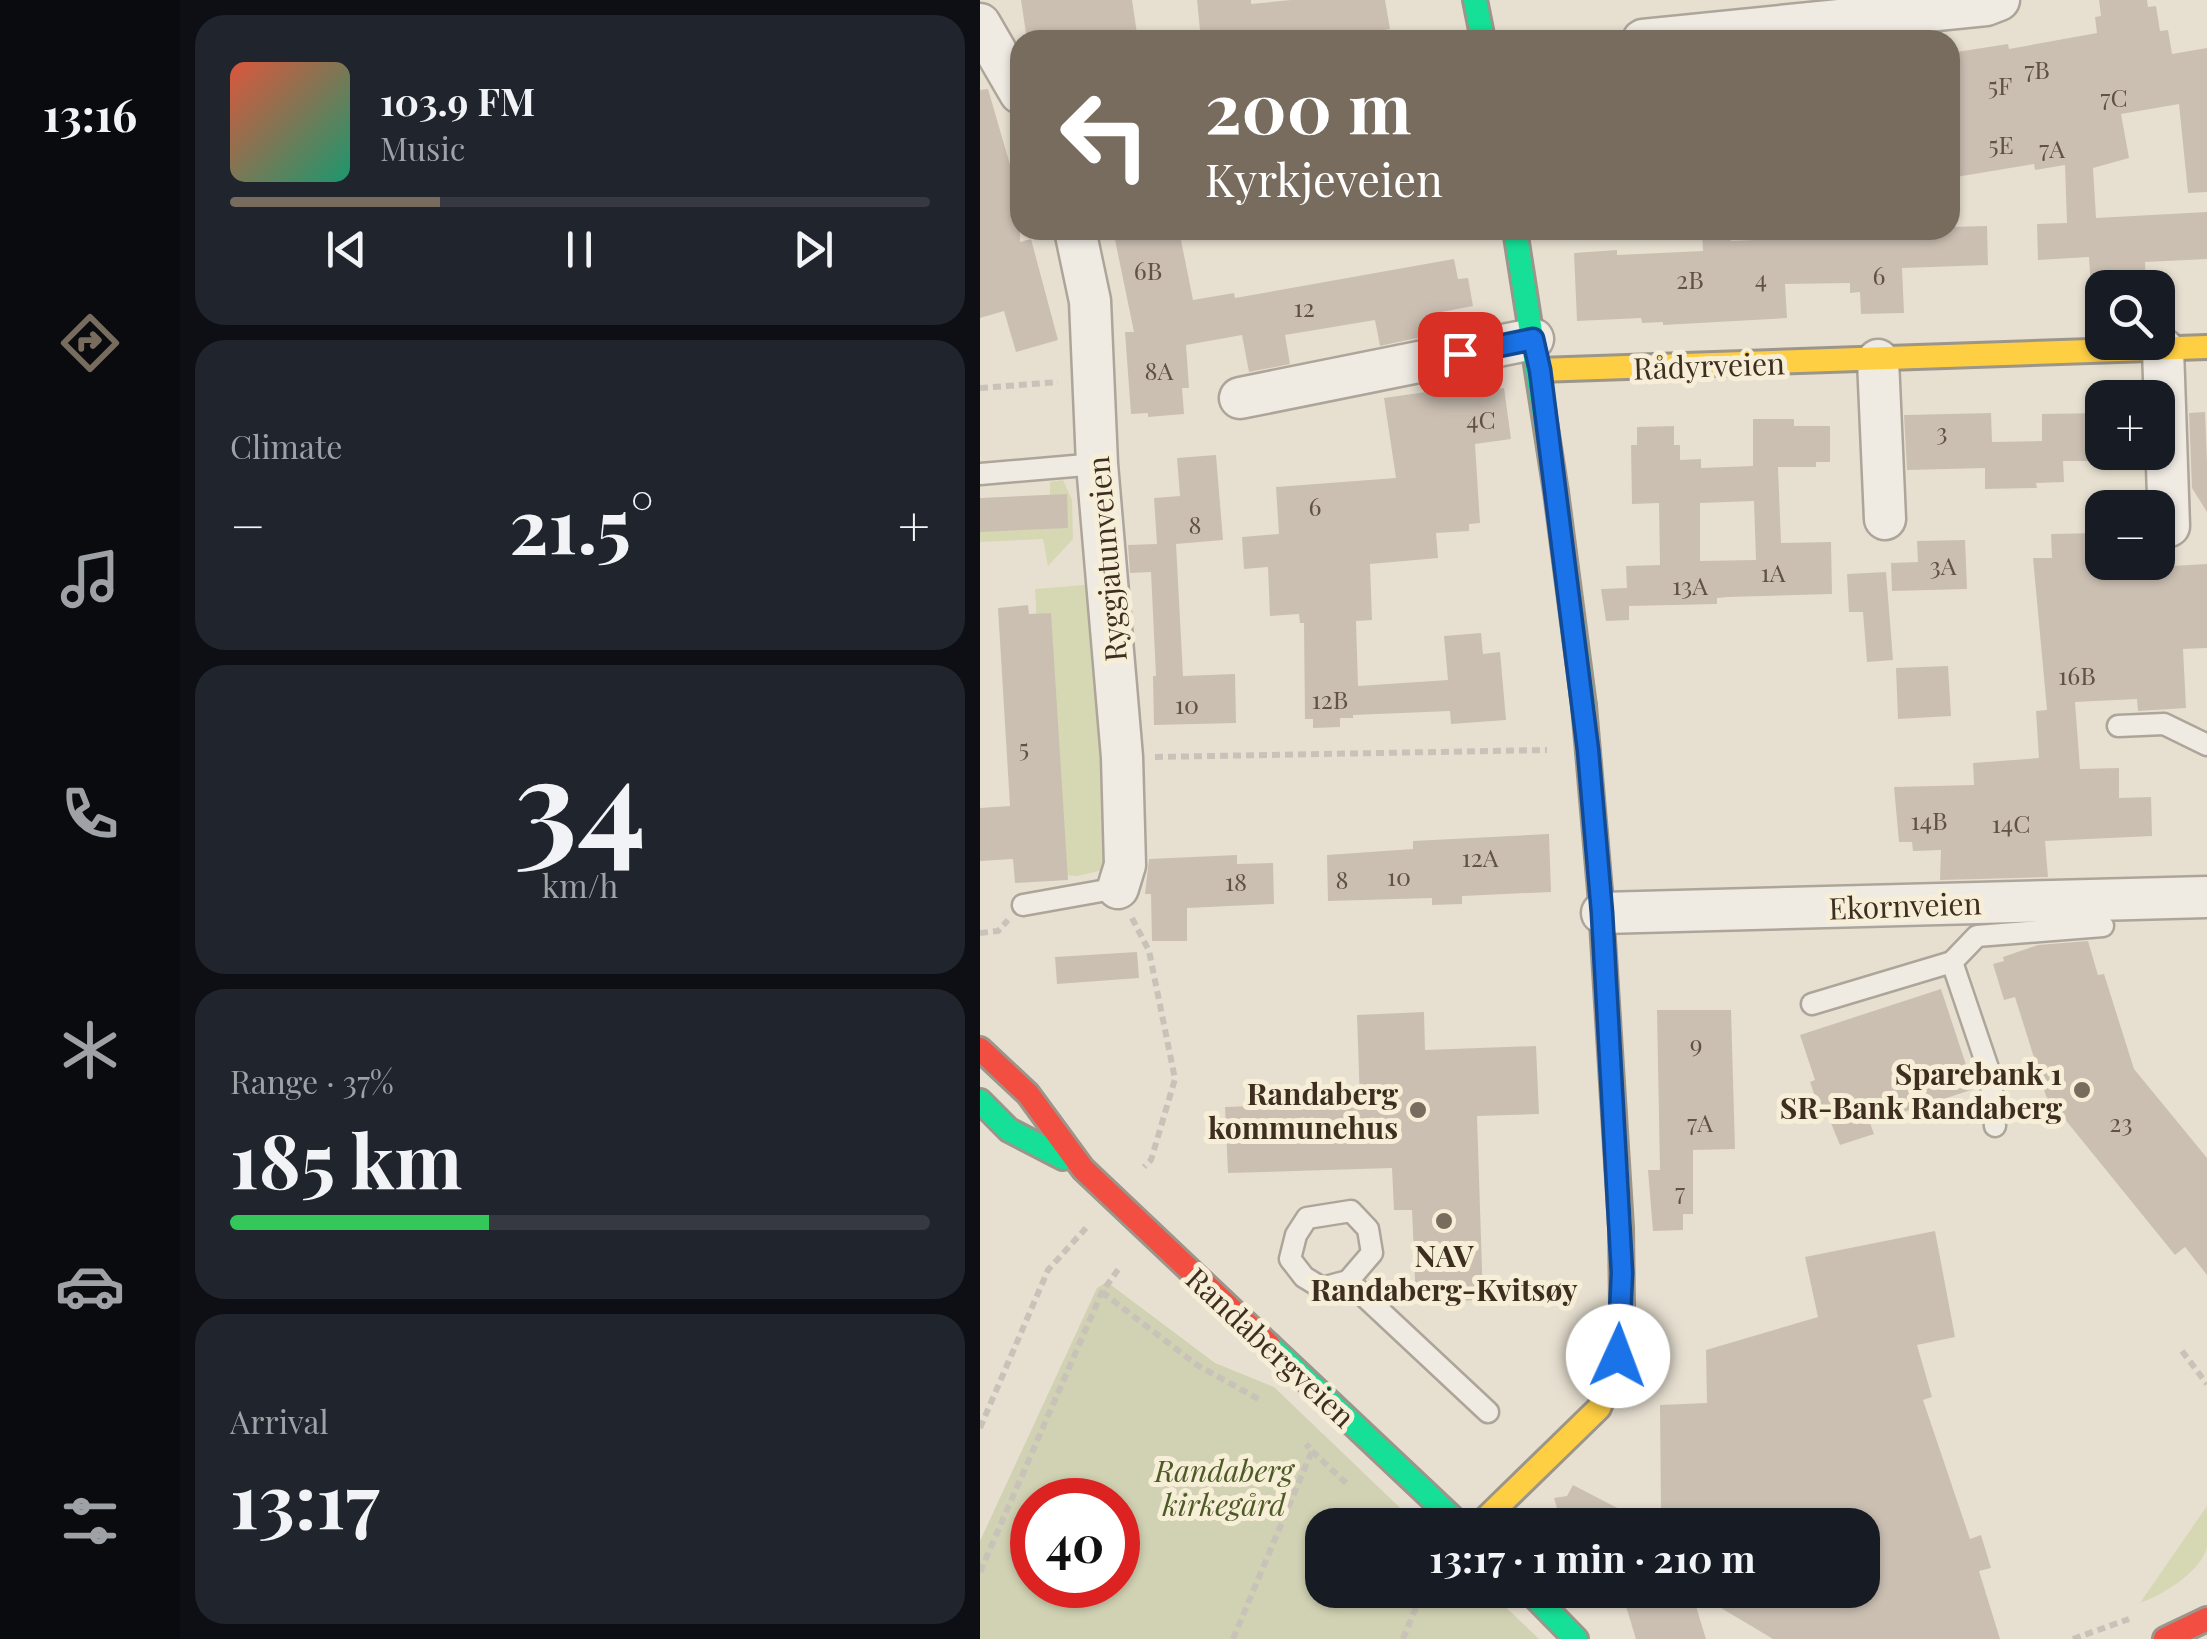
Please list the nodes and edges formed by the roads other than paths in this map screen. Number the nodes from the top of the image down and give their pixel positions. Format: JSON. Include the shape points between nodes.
{"nodes":[{"id":1,"x":1475,"y":0,"type":"edge"},
{"id":2,"x":1999,"y":0,"type":"edge"},
{"id":3,"x":1883,"y":7,"type":"edge"},
{"id":4,"x":980,"y":24,"type":"edge"},
{"id":5,"x":1481,"y":30,"type":"edge"},
{"id":6,"x":1716,"y":30,"type":"edge"},
{"id":7,"x":1010,"y":76,"type":"edge"},
{"id":8,"x":1077,"y":240,"type":"edge"},
{"id":9,"x":1516,"y":240,"type":"edge"},
{"id":10,"x":2207,"y":346,"type":"edge"},
{"id":11,"x":2175,"y":347,"type":"edge"},
{"id":12,"x":2085,"y":351,"type":"edge"},
{"id":13,"x":1536,"y":354,"type":"junction"},
{"id":14,"x":1878,"y":360,"type":"junction"},
{"id":15,"x":2163,"y":360,"type":"edge"},
{"id":16,"x":1240,"y":398,"type":"dead end"},
{"id":17,"x":1097,"y":464,"type":"junction"},
{"id":18,"x":980,"y":474,"type":"edge"},
{"id":19,"x":2168,"y":490,"type":"edge"},
{"id":20,"x":1885,"y":519,"type":"dead end"},
{"id":21,"x":2118,"y":726,"type":"dead end"},
{"id":22,"x":2207,"y":745,"type":"edge"},
{"id":23,"x":1118,"y":888,"type":"joint"},
{"id":24,"x":2207,"y":897,"type":"edge"},
{"id":25,"x":1023,"y":905,"type":"dead end"},
{"id":26,"x":1602,"y":913,"type":"junction"},
{"id":27,"x":2103,"y":926,"type":"dead end"},
{"id":28,"x":1952,"y":962,"type":"junction"},
{"id":29,"x":1812,"y":1004,"type":"dead end"},
{"id":30,"x":980,"y":1050,"type":"edge"},
{"id":31,"x":980,"y":1101,"type":"edge"},
{"id":32,"x":1995,"y":1126,"type":"dead end"},
{"id":33,"x":1083,"y":1168,"type":"junction"},
{"id":34,"x":1348,"y":1280,"type":"dead end"},
{"id":35,"x":1488,"y":1412,"type":"dead end"},
{"id":36,"x":1442,"y":1508,"type":"edge"},
{"id":37,"x":1496,"y":1508,"type":"edge"},
{"id":38,"x":1546,"y":1608,"type":"edge"},
{"id":39,"x":2206,"y":1624,"type":"edge"},
{"id":40,"x":1576,"y":1639,"type":"edge"},
{"id":41,"x":2165,"y":1639,"type":"edge"}],
"edges":[{"from":1,"to":5,"type":"street"},
{"from":2,"to":3,"type":"street"},
{"from":3,"to":6,"type":"street"},
{"from":4,"to":7,"type":"street"},
{"from":8,"to":17,"type":"street","name":"Ryggjatunveien","via":[[1090,301]]},
{"from":9,"to":13,"type":"street"},
{"from":10,"to":11,"type":"street","name":"Rådyrveien"},
{"from":12,"to":14,"type":"street","name":"Rådyrveien"},
{"from":13,"to":14,"type":"street","name":"Rådyrveien"},
{"from":13,"to":16,"type":"street"},
{"from":13,"to":26,"type":"street","via":[[1588,750]]},
{"from":14,"to":20,"type":"street"},
{"from":15,"to":19,"type":"street"},
{"from":17,"to":18,"type":"lane"},
{"from":17,"to":23,"type":"street","name":"Ryggjatunveien","via":[[1122,757],[1125,865]]},
{"from":21,"to":22,"type":"lane","via":[[2164,724]]},
{"from":23,"to":25,"type":"lane"},
{"from":24,"to":26,"type":"street","name":"Ekornveien"},
{"from":26,"to":37,"type":"street","via":[[1622,1273],[1618,1356],[1598,1408]]},
{"from":27,"to":28,"type":"lane","via":[[1977,936]]},
{"from":28,"to":29,"type":"lane"},
{"from":28,"to":32,"type":"lane","via":[[1991,1078]]},
{"from":30,"to":33,"type":"street","name":"Randabergveien","via":[[1028,1094]]},
{"from":31,"to":33,"type":"street","name":"Randabergveien","via":[[1009,1130]]},
{"from":33,"to":36,"type":"street","name":"Randabergveien"},
{"from":34,"to":35,"type":"lane"},
{"from":38,"to":40,"type":"street"},
{"from":39,"to":41,"type":"street"}]}
